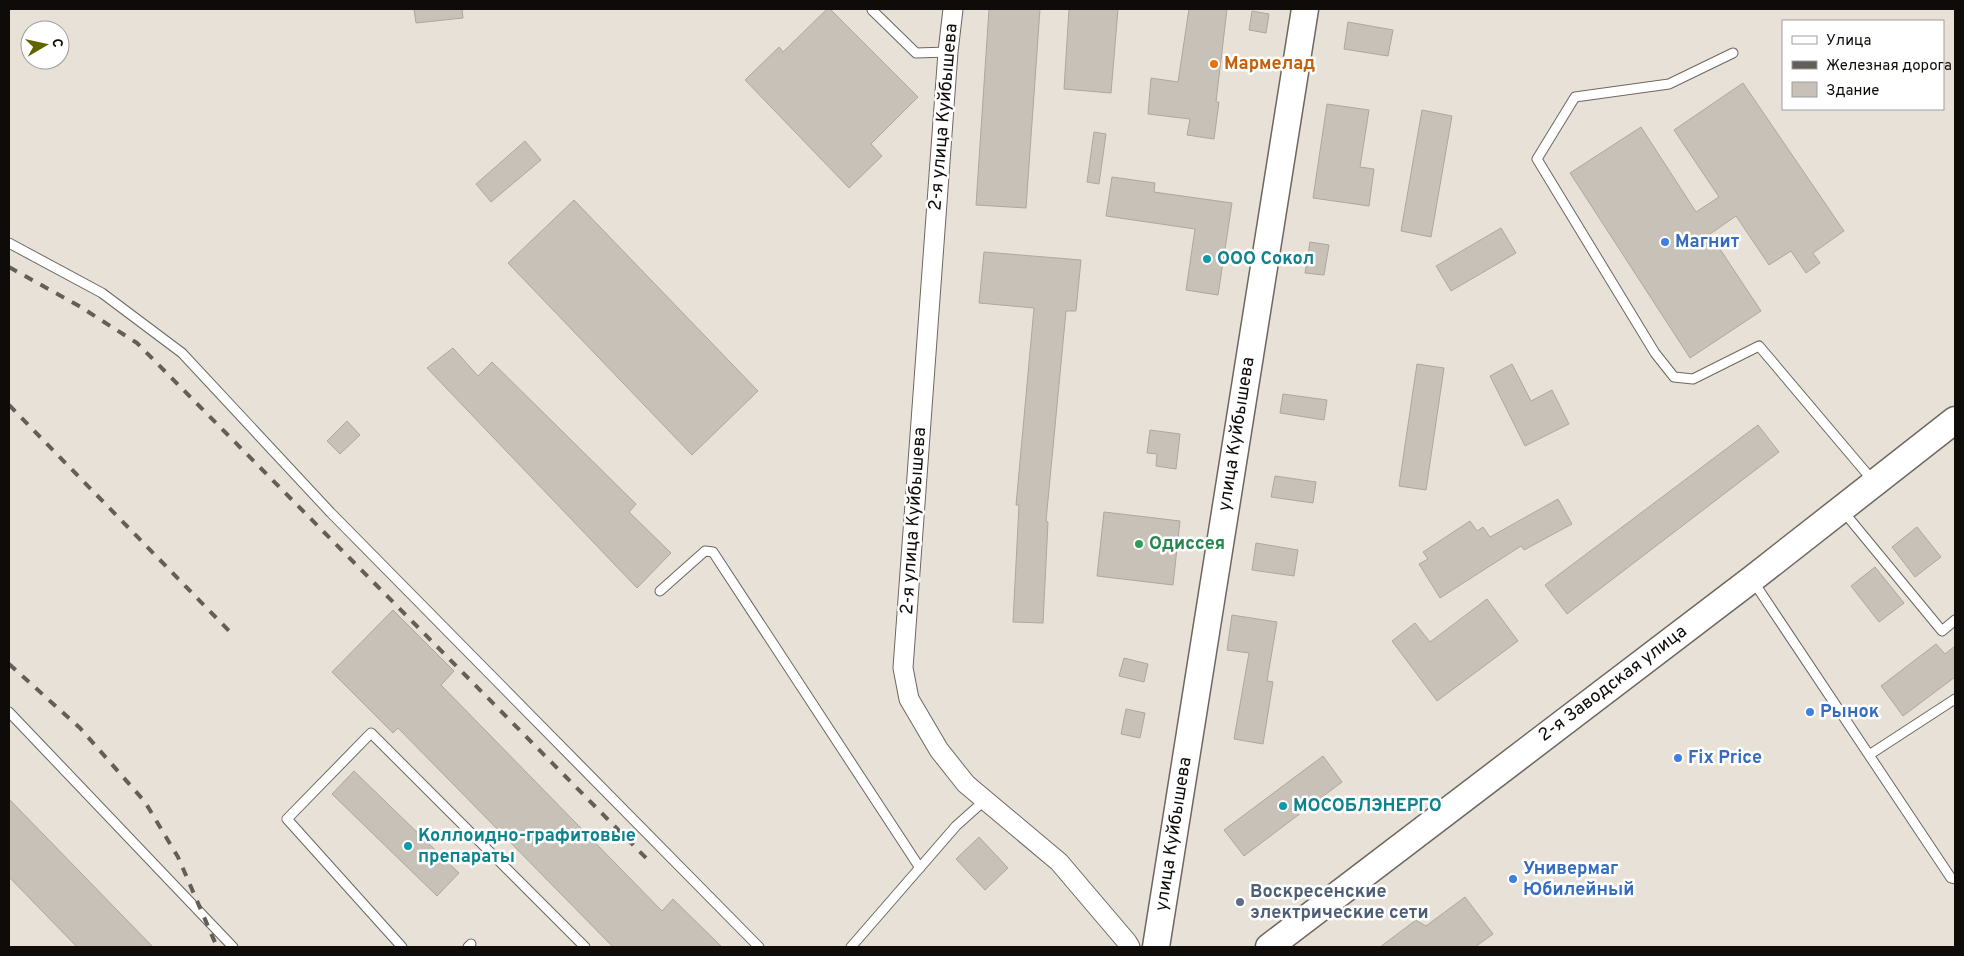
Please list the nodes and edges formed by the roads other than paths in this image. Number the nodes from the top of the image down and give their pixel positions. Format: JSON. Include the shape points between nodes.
{"nodes":[{"id":1,"x":953,"y":9,"type":"edge"},
{"id":2,"x":1305,"y":9,"type":"edge"},
{"id":3,"x":872,"y":10,"type":"dead end"},
{"id":4,"x":948,"y":52,"type":"junction"},
{"id":5,"x":1733,"y":53,"type":"dead end"},
{"id":6,"x":9,"y":243,"type":"edge"},
{"id":7,"x":1955,"y":420,"type":"edge"},
{"id":8,"x":1874,"y":482,"type":"junction"},
{"id":9,"x":1841,"y":509,"type":"junction"},
{"id":10,"x":1752,"y":579,"type":"junction"},
{"id":11,"x":660,"y":591,"type":"dead end"},
{"id":12,"x":1955,"y":620,"type":"edge"},
{"id":13,"x":1955,"y":699,"type":"edge"},
{"id":14,"x":9,"y":712,"type":"edge"},
{"id":15,"x":1869,"y":755,"type":"junction"},
{"id":16,"x":985,"y":800,"type":"junction"},
{"id":17,"x":920,"y":868,"type":"junction"},
{"id":18,"x":1955,"y":879,"type":"edge"},
{"id":19,"x":233,"y":947,"type":"edge"},
{"id":20,"x":402,"y":947,"type":"edge"},
{"id":21,"x":585,"y":947,"type":"edge"},
{"id":22,"x":759,"y":947,"type":"edge"},
{"id":23,"x":851,"y":947,"type":"edge"},
{"id":24,"x":1130,"y":947,"type":"edge"},
{"id":25,"x":1156,"y":947,"type":"edge"},
{"id":26,"x":1269,"y":947,"type":"edge"}],
"edges":[{"from":1,"to":4,"type":"street","name":"2-я улица Куйбышева"},
{"from":2,"to":25,"type":"street","name":"улица Куйбышева"},
{"from":3,"to":4,"type":"lane","via":[[916,53]]},
{"from":4,"to":16,"type":"street","name":"2-я улица Куйбышева","via":[[903,668],[909,699],[939,750],[966,784]]},
{"from":5,"to":8,"type":"lane","via":[[1669,84],[1575,97],[1537,159],[1674,377],[1693,379],[1759,346]]},
{"from":6,"to":22,"type":"lane","via":[[102,293],[182,353],[330,513]]},
{"from":7,"to":8,"type":"street","name":"2-я Заводская улица"},
{"from":8,"to":9,"type":"street","name":"2-я Заводская улица"},
{"from":9,"to":10,"type":"street","name":"2-я Заводская улица"},
{"from":9,"to":12,"type":"lane","via":[[1942,631]]},
{"from":10,"to":15,"type":"lane"},
{"from":10,"to":26,"type":"street","name":"2-я Заводская улица"},
{"from":11,"to":17,"type":"lane","via":[[705,551],[713,552]]},
{"from":13,"to":15,"type":"lane"},
{"from":14,"to":19,"type":"lane"},
{"from":15,"to":18,"type":"lane","via":[[1951,878]]},
{"from":16,"to":17,"type":"lane","via":[[956,826]]},
{"from":16,"to":24,"type":"street","name":"2-я улица Куйбышева","via":[[1058,862]]},
{"from":17,"to":23,"type":"lane"},
{"from":20,"to":21,"type":"lane","via":[[287,819],[371,733]]}]}
